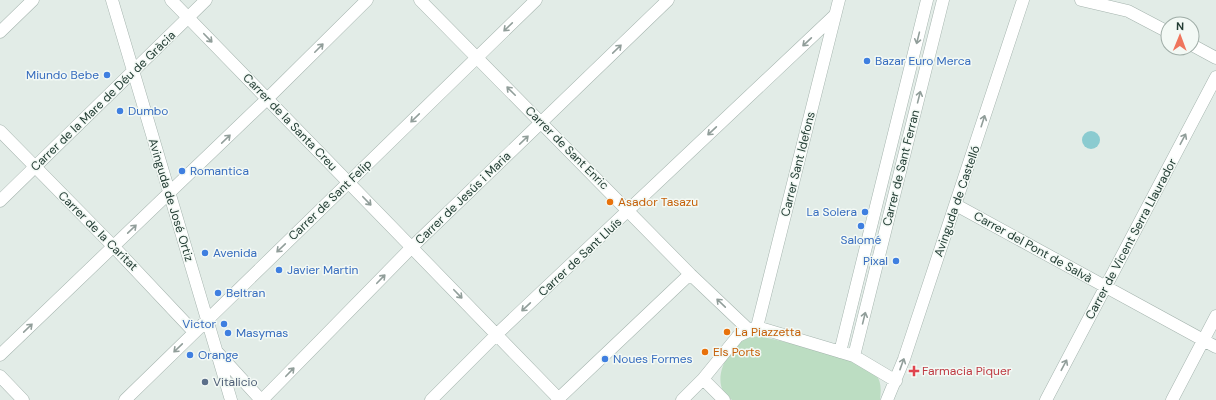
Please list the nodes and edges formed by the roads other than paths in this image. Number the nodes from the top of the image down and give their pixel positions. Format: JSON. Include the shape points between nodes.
{"nodes":[{"id":1,"x":33,"y":0,"type":"edge"},
{"id":2,"x":112,"y":0,"type":"edge"},
{"id":3,"x":171,"y":0,"type":"edge"},
{"id":4,"x":206,"y":0,"type":"edge"},
{"id":5,"x":367,"y":0,"type":"edge"},
{"id":6,"x":420,"y":0,"type":"edge"},
{"id":7,"x":536,"y":0,"type":"edge"},
{"id":8,"x":668,"y":0,"type":"edge"},
{"id":9,"x":839,"y":0,"type":"edge"},
{"id":10,"x":927,"y":0,"type":"edge"},
{"id":11,"x":943,"y":0,"type":"edge"},
{"id":12,"x":1023,"y":0,"type":"edge"},
{"id":13,"x":1081,"y":0,"type":"edge"},
{"id":14,"x":1131,"y":5,"type":"edge"},
{"id":15,"x":835,"y":15,"type":"junction"},
{"id":16,"x":188,"y":18,"type":"junction"},
{"id":17,"x":1160,"y":26,"type":"edge"},
{"id":18,"x":0,"y":32,"type":"edge"},
{"id":19,"x":1200,"y":49,"type":"edge"},
{"id":20,"x":477,"y":57,"type":"junction"},
{"id":21,"x":1216,"y":58,"type":"edge"},
{"id":22,"x":133,"y":72,"type":"junction"},
{"id":23,"x":1216,"y":77,"type":"edge"},
{"id":24,"x":267,"y":99,"type":"junction"},
{"id":25,"x":542,"y":122,"type":"junction"},
{"id":26,"x":0,"y":132,"type":"edge"},
{"id":27,"x":34,"y":168,"type":"junction"},
{"id":28,"x":349,"y":182,"type":"junction"},
{"id":29,"x":169,"y":193,"type":"junction"},
{"id":30,"x":0,"y":201,"type":"edge"},
{"id":31,"x":956,"y":205,"type":"junction"},
{"id":32,"x":629,"y":210,"type":"junction"},
{"id":33,"x":114,"y":246,"type":"junction"},
{"id":34,"x":412,"y":247,"type":"junction"},
{"id":35,"x":690,"y":274,"type":"junction"},
{"id":36,"x":1106,"y":286,"type":"junction"},
{"id":37,"x":1216,"y":316,"type":"edge"},
{"id":38,"x":207,"y":320,"type":"junction"},
{"id":39,"x":753,"y":329,"type":"junction"},
{"id":40,"x":194,"y":332,"type":"junction"},
{"id":41,"x":845,"y":332,"type":"junction"},
{"id":42,"x":497,"y":334,"type":"junction"},
{"id":43,"x":859,"y":336,"type":"junction"},
{"id":44,"x":1204,"y":340,"type":"junction"},
{"id":45,"x":1216,"y":347,"type":"edge"},
{"id":46,"x":216,"y":351,"type":"junction"},
{"id":47,"x":840,"y":352,"type":"junction"},
{"id":48,"x":0,"y":355,"type":"edge"},
{"id":49,"x":854,"y":356,"type":"junction"},
{"id":50,"x":0,"y":376,"type":"edge"},
{"id":51,"x":703,"y":379,"type":"junction"},
{"id":52,"x":896,"y":381,"type":"junction"},
{"id":53,"x":23,"y":400,"type":"edge"},
{"id":54,"x":125,"y":400,"type":"edge"},
{"id":55,"x":231,"y":400,"type":"edge"},
{"id":56,"x":262,"y":400,"type":"edge"},
{"id":57,"x":431,"y":400,"type":"edge"},
{"id":58,"x":559,"y":400,"type":"edge"},
{"id":59,"x":682,"y":400,"type":"edge"},
{"id":60,"x":724,"y":400,"type":"edge"},
{"id":61,"x":887,"y":400,"type":"edge"},
{"id":62,"x":1046,"y":400,"type":"edge"},
{"id":63,"x":1172,"y":400,"type":"edge"}],
"edges":[{"from":1,"to":18,"type":"street"},
{"from":2,"to":22,"type":"street","name":"Avinguda de José Ortiz"},
{"from":3,"to":16,"type":"street","name":"Carrer de la Santa Creu"},
{"from":4,"to":16,"type":"street","name":"Carrer de la Mare de Déu de Gràcia"},
{"from":24,"to":5,"type":"street","one_way":true},
{"from":6,"to":20,"type":"street","name":"Carrer de Sant Enric"},
{"from":7,"to":20,"type":"street","name":"Carrer de Sant Felip","one_way":true},
{"from":25,"to":8,"type":"street","name":"Carrer de Jesús i Maria","one_way":true},
{"from":9,"to":15,"type":"street","name":"Carrer Sant Idefons"},
{"from":10,"to":41,"type":"street","name":"Carrer de Sant Ferran","one_way":true},
{"from":43,"to":11,"type":"street","name":"Carrer de Sant Ferran","one_way":true},
{"from":31,"to":12,"type":"street","name":"Avinguda de Castelló","one_way":true},
{"from":13,"to":14,"type":"street"},
{"from":14,"to":17,"type":"street"},
{"from":15,"to":32,"type":"street","name":"Carrer de Sant Lluís","one_way":true},
{"from":15,"to":39,"type":"street","name":"Carrer Sant Idefons"},
{"from":16,"to":22,"type":"street","name":"Carrer de la Mare de Déu de Gràcia"},
{"from":16,"to":24,"type":"street","name":"Carrer de la Santa Creu","one_way":true},
{"from":19,"to":21,"type":"street"},
{"from":25,"to":20,"type":"street","name":"Carrer de Sant Enric","one_way":true},
{"from":20,"to":28,"type":"street","name":"Carrer de Sant Felip","one_way":true},
{"from":22,"to":27,"type":"street","name":"Carrer de la Mare de Déu de Gràcia"},
{"from":22,"to":29,"type":"street","name":"Avinguda de José Ortiz"},
{"from":36,"to":23,"type":"street","name":"Carrer de Vicent Serra Llaurador","one_way":true},
{"from":24,"to":28,"type":"street","name":"Carrer de la Santa Creu"},
{"from":29,"to":24,"type":"street","one_way":true},
{"from":25,"to":32,"type":"street","name":"Carrer de Sant Enric"},
{"from":34,"to":25,"type":"street","name":"Carrer de Jesús i Maria","one_way":true},
{"from":26,"to":27,"type":"street","name":"Carrer de la Caritat"},
{"from":27,"to":30,"type":"street","name":"Carrer de la Mare de Déu de Gràcia"},
{"from":27,"to":33,"type":"street","name":"Carrer de la Caritat"},
{"from":28,"to":34,"type":"street","name":"Carrer de la Santa Creu","one_way":true},
{"from":28,"to":38,"type":"street","name":"Carrer de Sant Felip","one_way":true},
{"from":33,"to":29,"type":"street","one_way":true},
{"from":29,"to":38,"type":"street","name":"Avinguda de José Ortiz"},
{"from":31,"to":36,"type":"street","name":"Carrer del Pont de Salvà"},
{"from":52,"to":31,"type":"street","name":"Avinguda de Castelló","one_way":true},
{"from":32,"to":35,"type":"street","name":"Carrer de Sant Enric"},
{"from":32,"to":42,"type":"street","name":"Carrer de Sant Lluís","one_way":true},
{"from":33,"to":40,"type":"street","name":"Carrer de la Caritat"},
{"from":48,"to":33,"type":"street","one_way":true},
{"from":34,"to":42,"type":"street","name":"Carrer de la Santa Creu","one_way":true},
{"from":56,"to":34,"type":"street","name":"Carrer de Jesús i Maria","one_way":true},
{"from":39,"to":35,"type":"street","name":"Carrer de Sant Enric","one_way":true},
{"from":35,"to":58,"type":"street"},
{"from":36,"to":44,"type":"street","name":"Carrer del Pont de Salvà"},
{"from":62,"to":36,"type":"street","name":"Carrer de Vicent Serra Llaurador","one_way":true},
{"from":37,"to":44,"type":"street"},
{"from":38,"to":40,"type":"street","name":"Carrer de Sant Felip"},
{"from":38,"to":46,"type":"street","name":"Avinguda de José Ortiz"},
{"from":39,"to":47,"type":"street"},
{"from":39,"to":51,"type":"street","via":[[738,336]]},
{"from":40,"to":54,"type":"street","name":"Carrer de Sant Felip","one_way":true},
{"from":41,"to":43,"type":"street"},
{"from":41,"to":47,"type":"street","name":"Carrer de Sant Ferran"},
{"from":42,"to":57,"type":"street","name":"Carrer de Sant Lluís"},
{"from":42,"to":58,"type":"street","name":"Carrer de la Santa Creu"},
{"from":43,"to":49,"type":"street","name":"Carrer de Sant Ferran"},
{"from":44,"to":45,"type":"street","name":"Carrer del Pont de Salvà"},
{"from":44,"to":63,"type":"street"},
{"from":46,"to":55,"type":"street","name":"Avinguda de José Ortiz"},
{"from":46,"to":56,"type":"street"},
{"from":47,"to":49,"type":"street"},
{"from":49,"to":52,"type":"street"},
{"from":50,"to":53,"type":"street"},
{"from":51,"to":59,"type":"street"},
{"from":51,"to":60,"type":"street"},
{"from":52,"to":61,"type":"street","name":"Avinguda de Castelló"}]}
